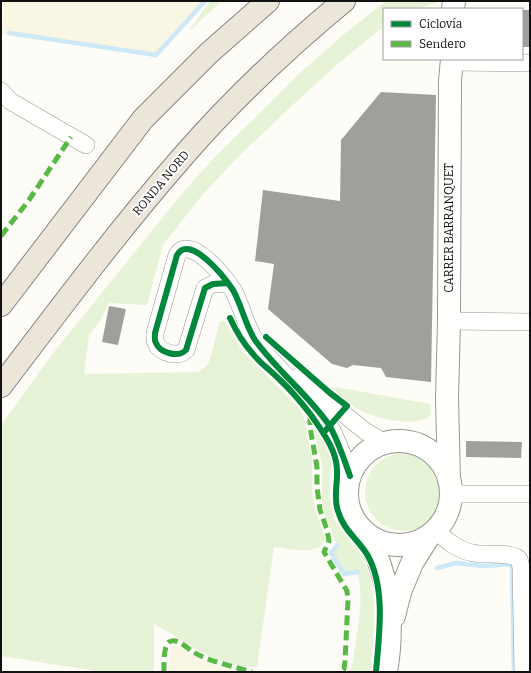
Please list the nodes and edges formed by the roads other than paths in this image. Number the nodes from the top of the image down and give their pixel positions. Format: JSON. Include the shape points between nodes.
{"nodes":[{"id":1,"x":268,"y":1,"type":"edge"},
{"id":2,"x":344,"y":1,"type":"edge"},
{"id":3,"x":452,"y":61,"type":"edge"},
{"id":4,"x":530,"y":63,"type":"edge"},
{"id":5,"x":2,"y":92,"type":"edge"},
{"id":6,"x":86,"y":146,"type":"dead end"},
{"id":7,"x":228,"y":283,"type":"junction"},
{"id":8,"x":1,"y":304,"type":"edge"},
{"id":9,"x":449,"y":321,"type":"junction"},
{"id":10,"x":530,"y":322,"type":"edge"},
{"id":11,"x":263,"y":350,"type":"junction"},
{"id":12,"x":1,"y":386,"type":"edge"},
{"id":13,"x":447,"y":398,"type":"junction"},
{"id":14,"x":409,"y":442,"type":"junction"},
{"id":15,"x":385,"y":443,"type":"junction"},
{"id":16,"x":350,"y":476,"type":"junction"},
{"id":17,"x":450,"y":487,"type":"junction"},
{"id":18,"x":530,"y":494,"type":"edge"},
{"id":19,"x":359,"y":527,"type":"junction"},
{"id":20,"x":432,"y":533,"type":"junction"},
{"id":21,"x":390,"y":633,"type":"junction"},
{"id":22,"x":387,"y":670,"type":"edge"},
{"id":23,"x":523,"y":672,"type":"edge"}],
"edges":[{"from":1,"to":8,"type":"highway","via":[[209,52],[143,119]]},
{"from":2,"to":12,"type":"highway","name":"RONDA NORD","via":[[301,36],[250,85],[185,154],[103,253]]},
{"from":3,"to":4,"type":"street"},
{"from":3,"to":9,"type":"street","name":"CARRER BARRANQUET"},
{"from":5,"to":6,"type":"street","via":[[10,100]]},
{"from":7,"to":7,"type":"street","via":[[197,251],[183,248],[180,250],[155,333],[155,341],[161,350],[174,354],[186,350],[205,288],[212,284]]},
{"from":7,"to":11,"type":"street","via":[[254,339]]},
{"from":9,"to":10,"type":"street"},
{"from":9,"to":13,"type":"street","name":"CARRER BARRANQUET"},
{"from":11,"to":15,"type":"street","via":[[365,431]]},
{"from":11,"to":16,"type":"street","via":[[329,426]]},
{"from":13,"to":14,"type":"street","via":[[433,429]]},
{"from":13,"to":17,"type":"street","name":"CARRER BARRANQUET"},
{"from":14,"to":15,"type":"street"},
{"from":14,"to":17,"type":"street","via":[[423,447],[435,456],[444,468]]},
{"from":15,"to":16,"type":"street","via":[[370,450],[358,461]]},
{"from":16,"to":19,"type":"street","via":[[347,493],[350,511]]},
{"from":17,"to":18,"type":"street"},
{"from":17,"to":20,"type":"street","via":[[449,507],[444,520]]},
{"from":19,"to":20,"type":"street","via":[[371,537],[385,543],[400,545],[415,542]]},
{"from":19,"to":21,"type":"street","via":[[373,548],[381,567],[387,590]]},
{"from":20,"to":21,"type":"street","via":[[412,563],[400,592]]},
{"from":20,"to":23,"type":"street","via":[[472,553],[512,555],[519,559]]},
{"from":21,"to":22,"type":"street"}]}
